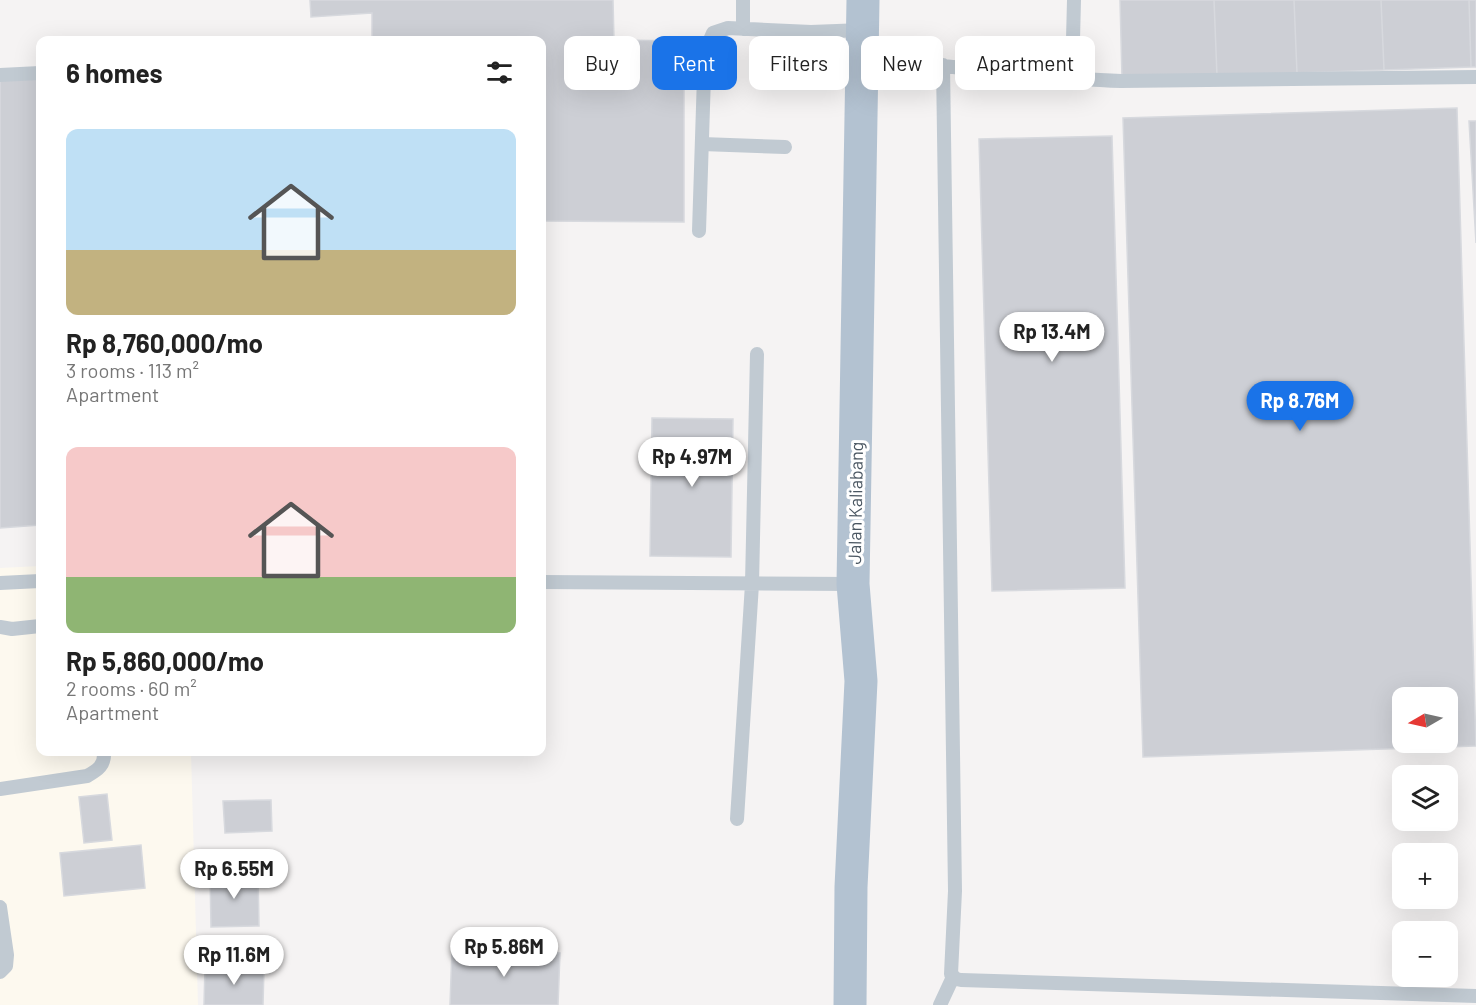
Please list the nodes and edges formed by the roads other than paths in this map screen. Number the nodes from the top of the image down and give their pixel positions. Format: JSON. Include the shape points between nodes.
{"nodes":[{"id":1,"x":743,"y":0,"type":"edge"},
{"id":2,"x":1074,"y":0,"type":"edge"},
{"id":3,"x":743,"y":28,"type":"junction"},
{"id":4,"x":863,"y":30,"type":"edge"},
{"id":5,"x":1073,"y":36,"type":"edge"},
{"id":6,"x":943,"y":65,"type":"joint"},
{"id":7,"x":955,"y":66,"type":"edge"},
{"id":8,"x":36,"y":73,"type":"edge"},
{"id":9,"x":0,"y":75,"type":"edge"},
{"id":10,"x":1476,"y":77,"type":"edge"},
{"id":11,"x":1095,"y":80,"type":"edge"},
{"id":12,"x":702,"y":144,"type":"junction"},
{"id":13,"x":785,"y":147,"type":"dead end"},
{"id":14,"x":699,"y":231,"type":"dead end"},
{"id":15,"x":757,"y":354,"type":"dead end"},
{"id":16,"x":36,"y":581,"type":"edge"},
{"id":17,"x":546,"y":582,"type":"edge"},
{"id":18,"x":0,"y":583,"type":"edge"},
{"id":19,"x":853,"y":584,"type":"junction"},
{"id":20,"x":752,"y":585,"type":"junction"},
{"id":21,"x":36,"y":626,"type":"edge"},
{"id":22,"x":0,"y":627,"type":"edge"},
{"id":23,"x":104,"y":756,"type":"edge"},
{"id":24,"x":0,"y":789,"type":"edge"},
{"id":25,"x":737,"y":819,"type":"dead end"},
{"id":26,"x":0,"y":907,"type":"edge"},
{"id":27,"x":0,"y":972,"type":"edge"},
{"id":28,"x":953,"y":976,"type":"junction"},
{"id":29,"x":1476,"y":996,"type":"edge"},
{"id":30,"x":850,"y":1005,"type":"edge"},
{"id":31,"x":940,"y":1005,"type":"edge"}],
"edges":[{"from":1,"to":3,"type":"lane"},
{"from":2,"to":5,"type":"lane"},
{"from":3,"to":4,"type":"lane"},
{"from":3,"to":12,"type":"lane","via":[[713,33],[706,49]]},
{"from":4,"to":19,"type":"main road","name":"Jalan Kaliabang"},
{"from":6,"to":7,"type":"lane"},
{"from":6,"to":28,"type":"lane"},
{"from":8,"to":9,"type":"lane"},
{"from":10,"to":11,"type":"lane"},
{"from":12,"to":13,"type":"lane"},
{"from":12,"to":14,"type":"lane"},
{"from":15,"to":20,"type":"lane"},
{"from":16,"to":18,"type":"lane"},
{"from":17,"to":20,"type":"lane"},
{"from":19,"to":20,"type":"lane"},
{"from":19,"to":30,"type":"main road","name":"Jalan Kaliabang","via":[[861,681],[851,887]]},
{"from":20,"to":25,"type":"lane"},
{"from":21,"to":22,"type":"lane"},
{"from":23,"to":24,"type":"lane","via":[[99,769],[87,776]]},
{"from":26,"to":27,"type":"lane","via":[[7,955],[6,966]]},
{"from":28,"to":29,"type":"lane","via":[[973,980]]},
{"from":28,"to":31,"type":"lane"}]}
